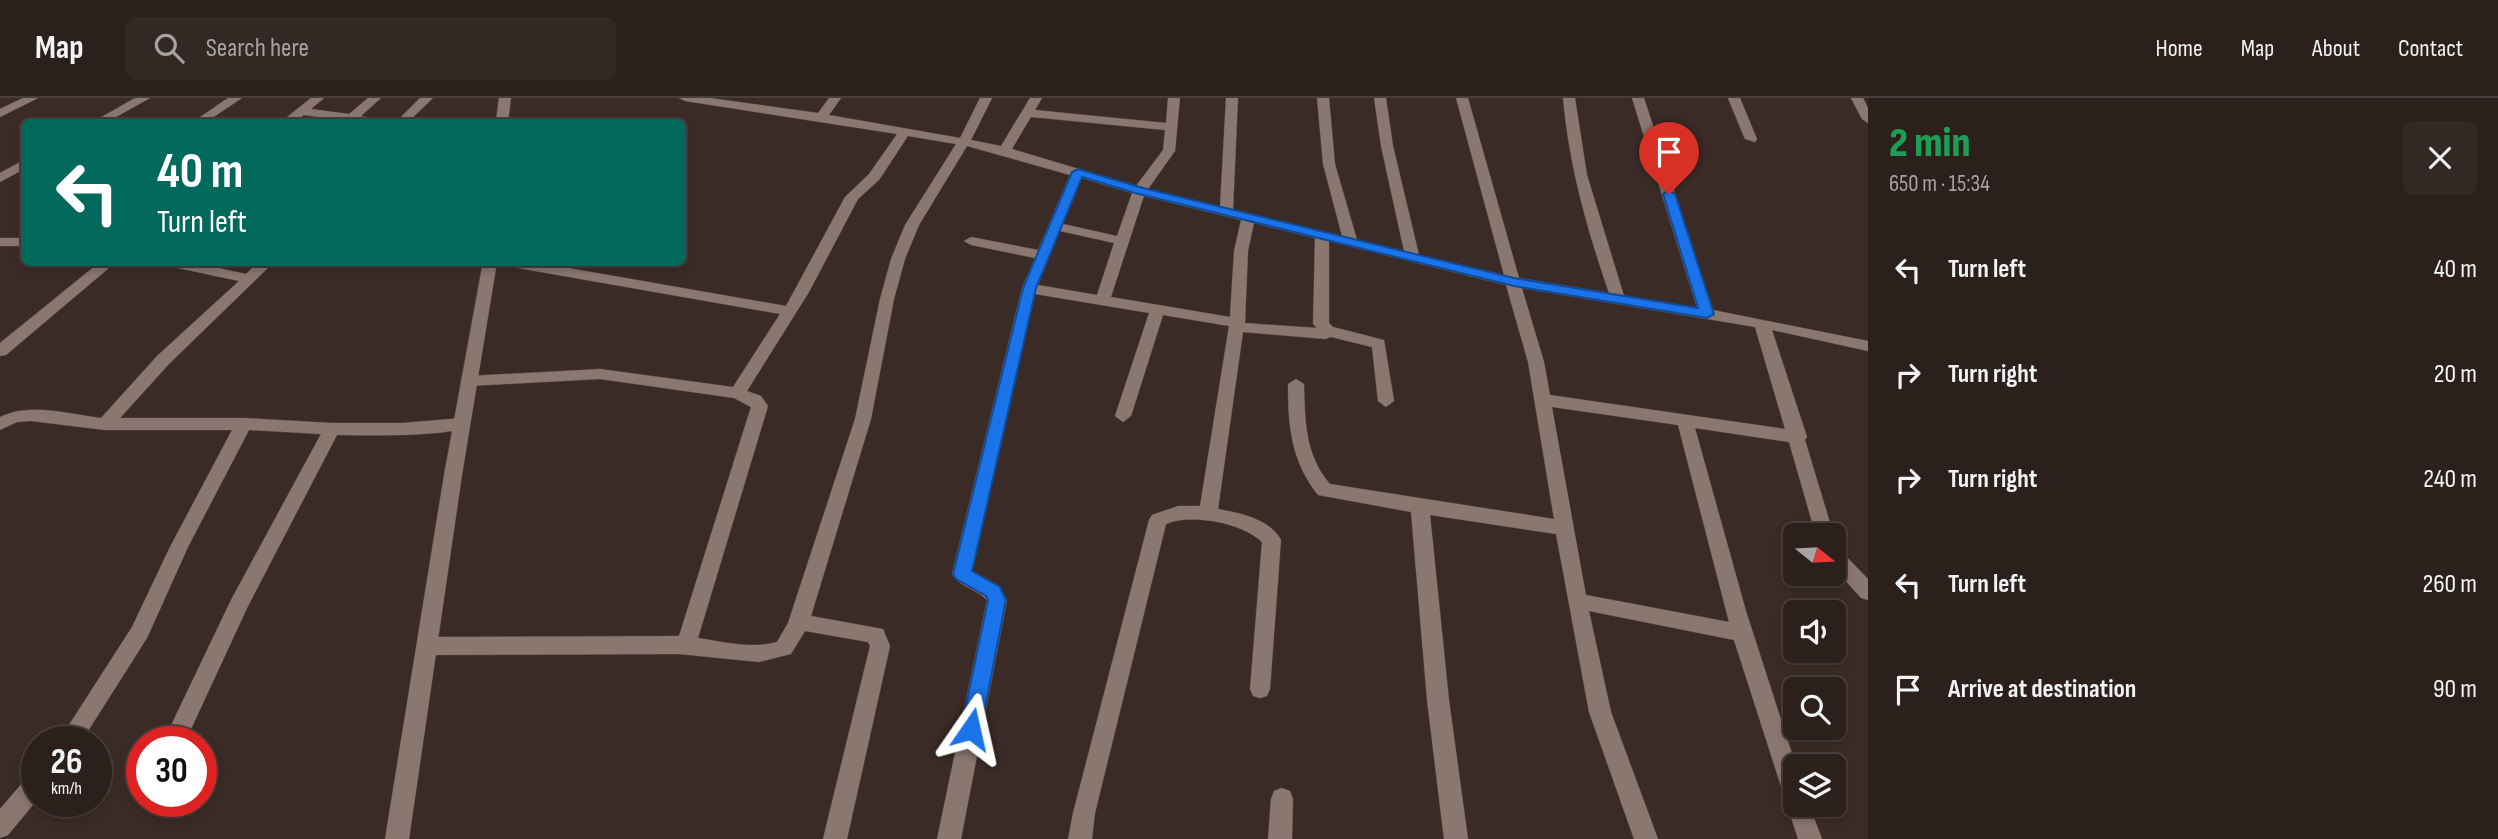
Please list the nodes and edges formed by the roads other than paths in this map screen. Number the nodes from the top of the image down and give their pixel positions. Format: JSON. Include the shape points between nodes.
{"nodes":[{"id":1,"x":32,"y":98,"type":"edge"},
{"id":2,"x":144,"y":98,"type":"edge"},
{"id":3,"x":236,"y":98,"type":"edge"},
{"id":4,"x":318,"y":98,"type":"edge"},
{"id":5,"x":375,"y":98,"type":"edge"},
{"id":6,"x":427,"y":98,"type":"edge"},
{"id":7,"x":505,"y":98,"type":"edge"},
{"id":8,"x":685,"y":98,"type":"edge"},
{"id":9,"x":835,"y":98,"type":"edge"},
{"id":10,"x":986,"y":98,"type":"edge"},
{"id":11,"x":1036,"y":98,"type":"edge"},
{"id":12,"x":1174,"y":98,"type":"edge"},
{"id":13,"x":1232,"y":98,"type":"edge"},
{"id":14,"x":1323,"y":98,"type":"edge"},
{"id":15,"x":1380,"y":98,"type":"edge"},
{"id":16,"x":1462,"y":98,"type":"edge"},
{"id":17,"x":1569,"y":98,"type":"edge"},
{"id":18,"x":1638,"y":98,"type":"edge"},
{"id":19,"x":1734,"y":98,"type":"edge"},
{"id":20,"x":1857,"y":98,"type":"edge"},
{"id":21,"x":302,"y":111,"type":"junction"},
{"id":22,"x":0,"y":113,"type":"edge"},
{"id":23,"x":1027,"y":113,"type":"junction"},
{"id":24,"x":821,"y":117,"type":"junction"},
{"id":25,"x":105,"y":119,"type":"edge"},
{"id":26,"x":204,"y":119,"type":"edge"},
{"id":27,"x":291,"y":119,"type":"edge"},
{"id":28,"x":345,"y":119,"type":"edge"},
{"id":29,"x":351,"y":119,"type":"edge"},
{"id":30,"x":405,"y":119,"type":"edge"},
{"id":31,"x":502,"y":119,"type":"edge"},
{"id":32,"x":1868,"y":120,"type":"edge"},
{"id":33,"x":1172,"y":127,"type":"junction"},
{"id":34,"x":906,"y":130,"type":"junction"},
{"id":35,"x":1751,"y":139,"type":"dead end"},
{"id":36,"x":964,"y":142,"type":"junction"},
{"id":37,"x":1005,"y":150,"type":"junction"},
{"id":38,"x":21,"y":166,"type":"edge"},
{"id":39,"x":1078,"y":172,"type":"junction"},
{"id":40,"x":0,"y":178,"type":"edge"},
{"id":41,"x":1139,"y":191,"type":"junction"},
{"id":42,"x":1226,"y":212,"type":"junction"},
{"id":43,"x":1248,"y":217,"type":"junction"},
{"id":44,"x":1054,"y":226,"type":"junction"},
{"id":45,"x":1322,"y":235,"type":"junction"},
{"id":46,"x":971,"y":241,"type":"dead end"},
{"id":47,"x":1122,"y":241,"type":"junction"},
{"id":48,"x":1350,"y":241,"type":"junction"},
{"id":49,"x":0,"y":242,"type":"edge"},
{"id":50,"x":21,"y":242,"type":"edge"},
{"id":51,"x":1042,"y":255,"type":"junction"},
{"id":52,"x":1413,"y":258,"type":"junction"},
{"id":53,"x":104,"y":266,"type":"edge"},
{"id":54,"x":188,"y":266,"type":"edge"},
{"id":55,"x":263,"y":266,"type":"edge"},
{"id":56,"x":489,"y":266,"type":"edge"},
{"id":57,"x":529,"y":266,"type":"edge"},
{"id":58,"x":251,"y":279,"type":"junction"},
{"id":59,"x":1514,"y":282,"type":"junction"},
{"id":60,"x":1029,"y":288,"type":"junction"},
{"id":61,"x":1618,"y":299,"type":"junction"},
{"id":62,"x":1102,"y":301,"type":"junction"},
{"id":63,"x":1157,"y":310,"type":"junction"},
{"id":64,"x":789,"y":311,"type":"junction"},
{"id":65,"x":1707,"y":314,"type":"junction"},
{"id":66,"x":1237,"y":323,"type":"junction"},
{"id":67,"x":1762,"y":323,"type":"junction"},
{"id":68,"x":1325,"y":334,"type":"dead end"},
{"id":69,"x":1868,"y":346,"type":"edge"},
{"id":70,"x":0,"y":351,"type":"edge"},
{"id":71,"x":469,"y":381,"type":"junction"},
{"id":72,"x":1296,"y":384,"type":"dead end"},
{"id":73,"x":737,"y":393,"type":"junction"},
{"id":74,"x":1543,"y":400,"type":"junction"},
{"id":75,"x":1386,"y":401,"type":"dead end"},
{"id":76,"x":1123,"y":416,"type":"dead end"},
{"id":77,"x":7,"y":421,"type":"edge"},
{"id":78,"x":1685,"y":421,"type":"junction"},
{"id":79,"x":105,"y":424,"type":"junction"},
{"id":80,"x":244,"y":424,"type":"junction"},
{"id":81,"x":463,"y":424,"type":"junction"},
{"id":82,"x":332,"y":429,"type":"junction"},
{"id":83,"x":0,"y":434,"type":"edge"},
{"id":84,"x":1798,"y":437,"type":"junction"},
{"id":85,"x":1420,"y":507,"type":"junction"},
{"id":86,"x":1208,"y":516,"type":"junction"},
{"id":87,"x":1821,"y":523,"type":"edge"},
{"id":88,"x":1564,"y":528,"type":"junction"},
{"id":89,"x":1846,"y":569,"type":"edge"},
{"id":90,"x":1868,"y":592,"type":"edge"},
{"id":91,"x":1577,"y":601,"type":"junction"},
{"id":92,"x":798,"y":622,"type":"junction"},
{"id":93,"x":1741,"y":633,"type":"junction"},
{"id":94,"x":686,"y":645,"type":"junction"},
{"id":95,"x":428,"y":646,"type":"junction"},
{"id":96,"x":1260,"y":689,"type":"dead end"},
{"id":97,"x":79,"y":726,"type":"edge"},
{"id":98,"x":182,"y":726,"type":"edge"},
{"id":99,"x":1783,"y":759,"type":"edge"},
{"id":100,"x":1282,"y":799,"type":"dead end"},
{"id":101,"x":21,"y":801,"type":"edge"},
{"id":102,"x":1802,"y":817,"type":"edge"},
{"id":103,"x":0,"y":827,"type":"edge"},
{"id":104,"x":397,"y":839,"type":"edge"},
{"id":105,"x":835,"y":839,"type":"edge"},
{"id":106,"x":949,"y":839,"type":"edge"},
{"id":107,"x":1080,"y":839,"type":"edge"},
{"id":108,"x":1280,"y":839,"type":"edge"},
{"id":109,"x":1455,"y":839,"type":"edge"},
{"id":110,"x":1647,"y":839,"type":"edge"},
{"id":111,"x":1810,"y":839,"type":"edge"}],
"edges":[{"from":1,"to":22,"type":"street"},
{"from":2,"to":25,"type":"street"},
{"from":3,"to":26,"type":"street"},
{"from":4,"to":21,"type":"street"},
{"from":5,"to":29,"type":"street"},
{"from":6,"to":30,"type":"street"},
{"from":7,"to":31,"type":"street"},
{"from":8,"to":24,"type":"street"},
{"from":9,"to":24,"type":"street"},
{"from":10,"to":36,"type":"street"},
{"from":11,"to":23,"type":"street"},
{"from":12,"to":33,"type":"street"},
{"from":13,"to":42,"type":"street"},
{"from":14,"to":48,"type":"street","via":[[1329,164]]},
{"from":15,"to":52,"type":"street"},
{"from":16,"to":59,"type":"street"},
{"from":17,"to":61,"type":"street","via":[[1586,204]]},
{"from":18,"to":65,"type":"street"},
{"from":19,"to":35,"type":"street"},
{"from":20,"to":32,"type":"street"},
{"from":21,"to":27,"type":"street"},
{"from":21,"to":28,"type":"street"},
{"from":23,"to":33,"type":"street"},
{"from":23,"to":37,"type":"street"},
{"from":24,"to":34,"type":"street"},
{"from":33,"to":41,"type":"street","via":[[1169,151]]},
{"from":34,"to":36,"type":"street"},
{"from":34,"to":64,"type":"street","via":[[874,177],[852,197]]},
{"from":36,"to":37,"type":"street"},
{"from":36,"to":92,"type":"street","via":[[912,225],[898,258],[863,419]]},
{"from":37,"to":39,"type":"street"},
{"from":38,"to":40,"type":"street"},
{"from":39,"to":41,"type":"street"},
{"from":39,"to":44,"type":"street"},
{"from":41,"to":42,"type":"street"},
{"from":41,"to":47,"type":"street"},
{"from":42,"to":43,"type":"street"},
{"from":43,"to":45,"type":"street"},
{"from":43,"to":66,"type":"street"},
{"from":44,"to":47,"type":"street"},
{"from":44,"to":51,"type":"street"},
{"from":45,"to":48,"type":"street"},
{"from":45,"to":75,"type":"street","via":[[1321,324],[1328,331],[1379,344]]},
{"from":46,"to":51,"type":"street"},
{"from":47,"to":62,"type":"street"},
{"from":48,"to":52,"type":"street"},
{"from":49,"to":50,"type":"street"},
{"from":51,"to":60,"type":"street"},
{"from":52,"to":59,"type":"street"},
{"from":53,"to":70,"type":"street"},
{"from":54,"to":58,"type":"street"},
{"from":55,"to":58,"type":"street"},
{"from":56,"to":71,"type":"street"},
{"from":57,"to":64,"type":"street"},
{"from":58,"to":79,"type":"street","via":[[163,359]]},
{"from":59,"to":61,"type":"street"},
{"from":59,"to":74,"type":"street"},
{"from":60,"to":62,"type":"street"},
{"from":60,"to":106,"type":"street","via":[[962,574],[994,592],[997,600]]},
{"from":61,"to":65,"type":"street"},
{"from":62,"to":63,"type":"street"},
{"from":63,"to":66,"type":"street"},
{"from":63,"to":76,"type":"street"},
{"from":64,"to":73,"type":"street"},
{"from":65,"to":67,"type":"street"},
{"from":66,"to":68,"type":"street","via":[[1237,327]]},
{"from":66,"to":86,"type":"street"},
{"from":67,"to":69,"type":"street"},
{"from":67,"to":84,"type":"street"},
{"from":71,"to":73,"type":"street","via":[[600,374]]},
{"from":71,"to":81,"type":"street"},
{"from":72,"to":85,"type":"street","via":[[1299,447],[1305,466],[1324,490]]},
{"from":73,"to":94,"type":"street","via":[[760,406]]},
{"from":74,"to":78,"type":"street"},
{"from":74,"to":88,"type":"street"},
{"from":77,"to":79,"type":"street","via":[[30,415]]},
{"from":77,"to":83,"type":"street"},
{"from":78,"to":84,"type":"street"},
{"from":78,"to":93,"type":"street"},
{"from":79,"to":80,"type":"street"},
{"from":80,"to":82,"type":"street"},
{"from":80,"to":97,"type":"street","via":[[140,632]]},
{"from":81,"to":82,"type":"street"},
{"from":81,"to":95,"type":"street"},
{"from":82,"to":98,"type":"street","via":[[239,604]]},
{"from":84,"to":87,"type":"street"},
{"from":85,"to":88,"type":"street"},
{"from":85,"to":109,"type":"street"},
{"from":86,"to":96,"type":"street","via":[[1252,524],[1272,540]]},
{"from":86,"to":107,"type":"street","via":[[1186,512],[1158,520]]},
{"from":88,"to":91,"type":"street"},
{"from":89,"to":90,"type":"street"},
{"from":91,"to":93,"type":"street"},
{"from":91,"to":110,"type":"street","via":[[1600,712]]},
{"from":92,"to":94,"type":"street","via":[[785,648],[771,653]]},
{"from":92,"to":105,"type":"street","via":[[876,635],[880,646]]},
{"from":93,"to":99,"type":"street"},
{"from":94,"to":95,"type":"street"},
{"from":95,"to":104,"type":"street"},
{"from":100,"to":108,"type":"street"},
{"from":101,"to":103,"type":"street"},
{"from":102,"to":111,"type":"street"}]}
